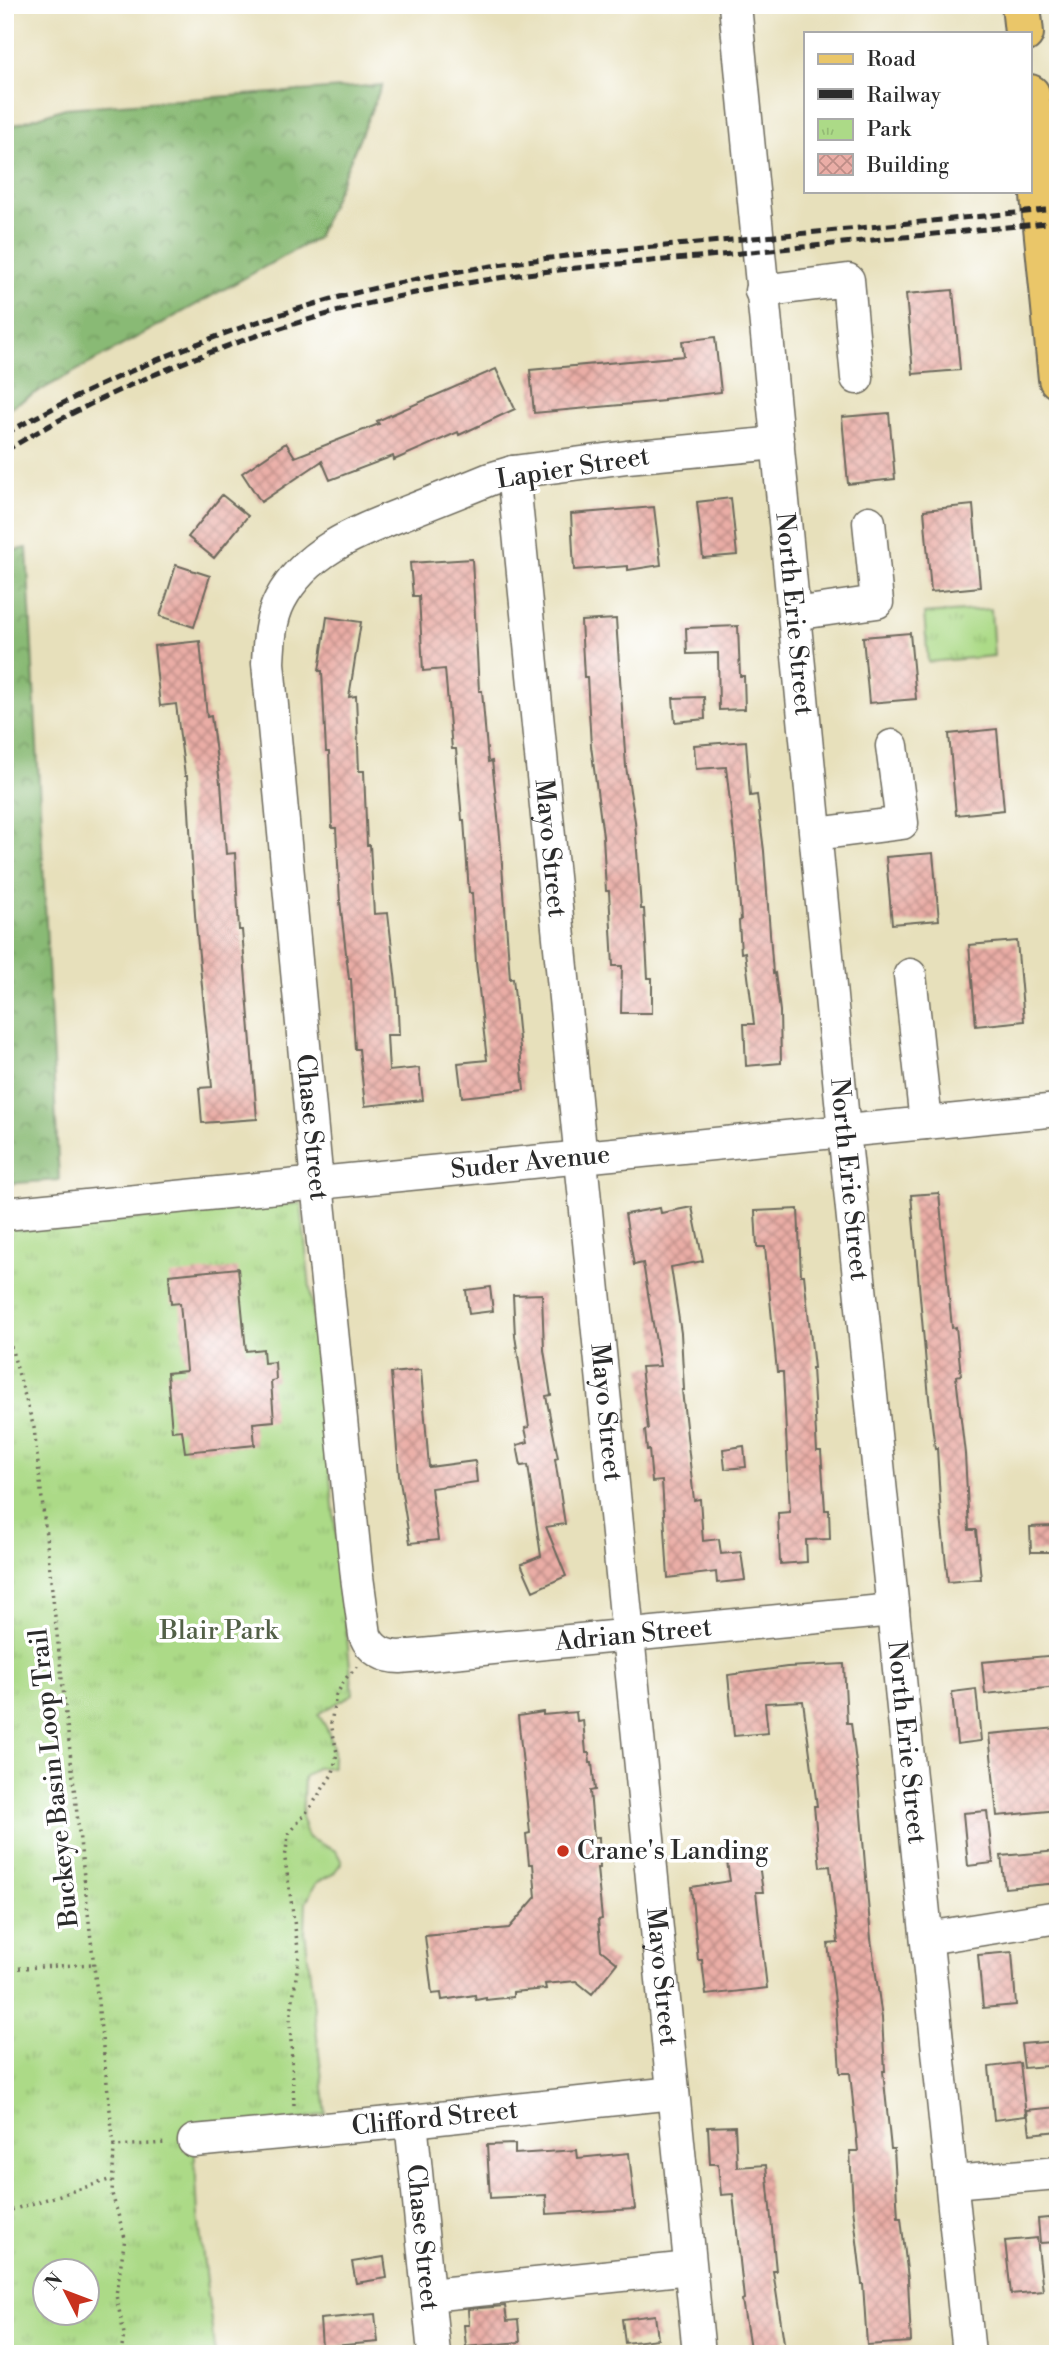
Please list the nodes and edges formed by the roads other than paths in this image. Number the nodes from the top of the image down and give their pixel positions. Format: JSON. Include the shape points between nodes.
{"nodes":[{"id":1,"x":734,"y":5,"type":"edge"},
{"id":2,"x":1021,"y":5,"type":"edge"},
{"id":3,"x":1024,"y":32,"type":"edge"},
{"id":4,"x":1032,"y":114,"type":"edge"},
{"id":5,"x":761,"y":290,"type":"junction"},
{"id":6,"x":857,"y":378,"type":"dead end"},
{"id":7,"x":1058,"y":379,"type":"edge"},
{"id":8,"x":778,"y":443,"type":"junction"},
{"id":9,"x":513,"y":472,"type":"junction"},
{"id":10,"x":869,"y":522,"type":"dead end"},
{"id":11,"x":280,"y":601,"type":"joint"},
{"id":12,"x":794,"y":614,"type":"junction"},
{"id":13,"x":892,"y":746,"type":"dead end"},
{"id":14,"x":816,"y":834,"type":"junction"},
{"id":15,"x":910,"y":975,"type":"dead end"},
{"id":16,"x":1058,"y":1110,"type":"edge"},
{"id":17,"x":926,"y":1123,"type":"junction"},
{"id":18,"x":844,"y":1131,"type":"junction"},
{"id":19,"x":582,"y":1157,"type":"junction"},
{"id":20,"x":317,"y":1183,"type":"junction"},
{"id":21,"x":5,"y":1214,"type":"edge"},
{"id":22,"x":893,"y":1610,"type":"junction"},
{"id":23,"x":628,"y":1635,"type":"junction"},
{"id":24,"x":375,"y":1650,"type":"joint"},
{"id":25,"x":1058,"y":1917,"type":"edge"},
{"id":26,"x":927,"y":1938,"type":"junction"},
{"id":27,"x":673,"y":2093,"type":"junction"},
{"id":28,"x":411,"y":2121,"type":"junction"},
{"id":29,"x":194,"y":2141,"type":"road end"},
{"id":30,"x":1058,"y":2173,"type":"edge"},
{"id":31,"x":952,"y":2182,"type":"junction"},
{"id":32,"x":690,"y":2268,"type":"junction"},
{"id":33,"x":429,"y":2295,"type":"junction"},
{"id":34,"x":435,"y":2354,"type":"edge"},
{"id":35,"x":699,"y":2354,"type":"edge"},
{"id":36,"x":969,"y":2354,"type":"edge"}],
"edges":[{"from":1,"to":5,"type":"street","name":"North Erie Street"},
{"from":2,"to":3,"type":"main road"},
{"from":4,"to":7,"type":"main road"},
{"from":5,"to":6,"type":"street","via":[[848,280]]},
{"from":5,"to":8,"type":"street","name":"North Erie Street"},
{"from":8,"to":9,"type":"street","name":"Lapier Street"},
{"from":8,"to":12,"type":"street","name":"North Erie Street"},
{"from":9,"to":11,"type":"street","name":"Lapier Street","via":[[329,547],[311,561]]},
{"from":9,"to":19,"type":"street","name":"Mayo Street"},
{"from":10,"to":12,"type":"street","via":[[877,602]]},
{"from":11,"to":20,"type":"street","name":"Chase Street","via":[[269,635],[268,663]]},
{"from":12,"to":14,"type":"street","name":"North Erie Street"},
{"from":13,"to":14,"type":"street","via":[[902,823]]},
{"from":14,"to":18,"type":"street","name":"North Erie Street"},
{"from":15,"to":17,"type":"street"},
{"from":16,"to":17,"type":"street","name":"Suder Avenue"},
{"from":17,"to":18,"type":"street","name":"Suder Avenue"},
{"from":18,"to":19,"type":"street","name":"Suder Avenue"},
{"from":18,"to":22,"type":"street","name":"North Erie Street"},
{"from":19,"to":20,"type":"street","name":"Suder Avenue"},
{"from":19,"to":23,"type":"street","name":"Mayo Street"},
{"from":20,"to":21,"type":"street","name":"Suder Avenue"},
{"from":20,"to":24,"type":"street","name":"Chase Street","via":[[359,1588],[365,1635]]},
{"from":22,"to":23,"type":"street","name":"Adrian Street"},
{"from":22,"to":26,"type":"street","name":"North Erie Street"},
{"from":23,"to":24,"type":"street","name":"Adrian Street","via":[[400,1657]]},
{"from":23,"to":27,"type":"street","name":"Mayo Street"},
{"from":25,"to":26,"type":"street"},
{"from":26,"to":31,"type":"street","name":"North Erie Street"},
{"from":27,"to":28,"type":"street","name":"Clifford Street"},
{"from":27,"to":32,"type":"street","name":"Mayo Street"},
{"from":28,"to":29,"type":"street","name":"Clifford Street"},
{"from":28,"to":33,"type":"street","name":"Chase Street"},
{"from":30,"to":31,"type":"street"},
{"from":31,"to":36,"type":"street","name":"North Erie Street"},
{"from":32,"to":33,"type":"street"},
{"from":32,"to":35,"type":"street","name":"Mayo Street"},
{"from":33,"to":34,"type":"street","name":"Chase Street"}]}
